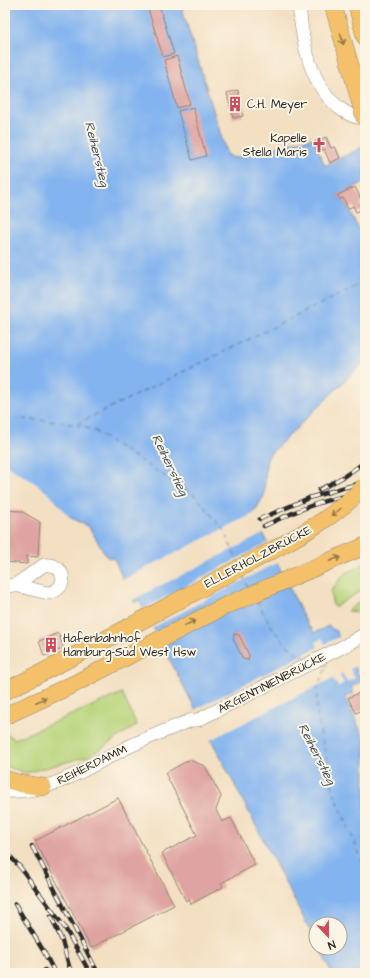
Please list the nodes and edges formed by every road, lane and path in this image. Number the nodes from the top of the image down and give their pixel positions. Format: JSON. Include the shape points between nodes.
{"nodes":[{"id":1,"x":299,"y":5,"type":"edge"},
{"id":2,"x":332,"y":5,"type":"edge"},
{"id":3,"x":357,"y":5,"type":"edge"},
{"id":4,"x":365,"y":37,"type":"edge"},
{"id":5,"x":365,"y":118,"type":"edge"},
{"id":6,"x":365,"y":486,"type":"edge"},
{"id":7,"x":365,"y":546,"type":"edge"},
{"id":8,"x":365,"y":634,"type":"edge"},
{"id":9,"x":5,"y":691,"type":"edge"},
{"id":10,"x":5,"y":716,"type":"edge"},
{"id":11,"x":177,"y":726,"type":"joint"},
{"id":12,"x":5,"y":779,"type":"edge"},
{"id":13,"x":43,"y":787,"type":"junction"},
{"id":14,"x":5,"y":791,"type":"edge"}],
"edges":[{"from":1,"to":5,"type":"street","via":[[307,52],[318,80],[338,107],[351,115]]},
{"from":2,"to":5,"type":"main road","one_way":true,"bridge":true},
{"from":3,"to":4,"type":"main road"},
{"from":6,"to":9,"type":"main road","name":"ELLERHOLZBRÜCKE","one_way":true,"bridge":true,"via":[[332,515],[305,533],[143,618],[73,658]]},
{"from":10,"to":7,"type":"main road","one_way":true,"via":[[74,684],[230,604]]},
{"from":8,"to":11,"type":"street","name":"ARGENTINIENBRÜCKE","via":[[198,720]]},
{"from":11,"to":13,"type":"street","name":"REIHERDAMM"},
{"from":12,"to":13,"type":"main road"},
{"from":13,"to":14,"type":"street","name":"REIHERDAMM"}]}
